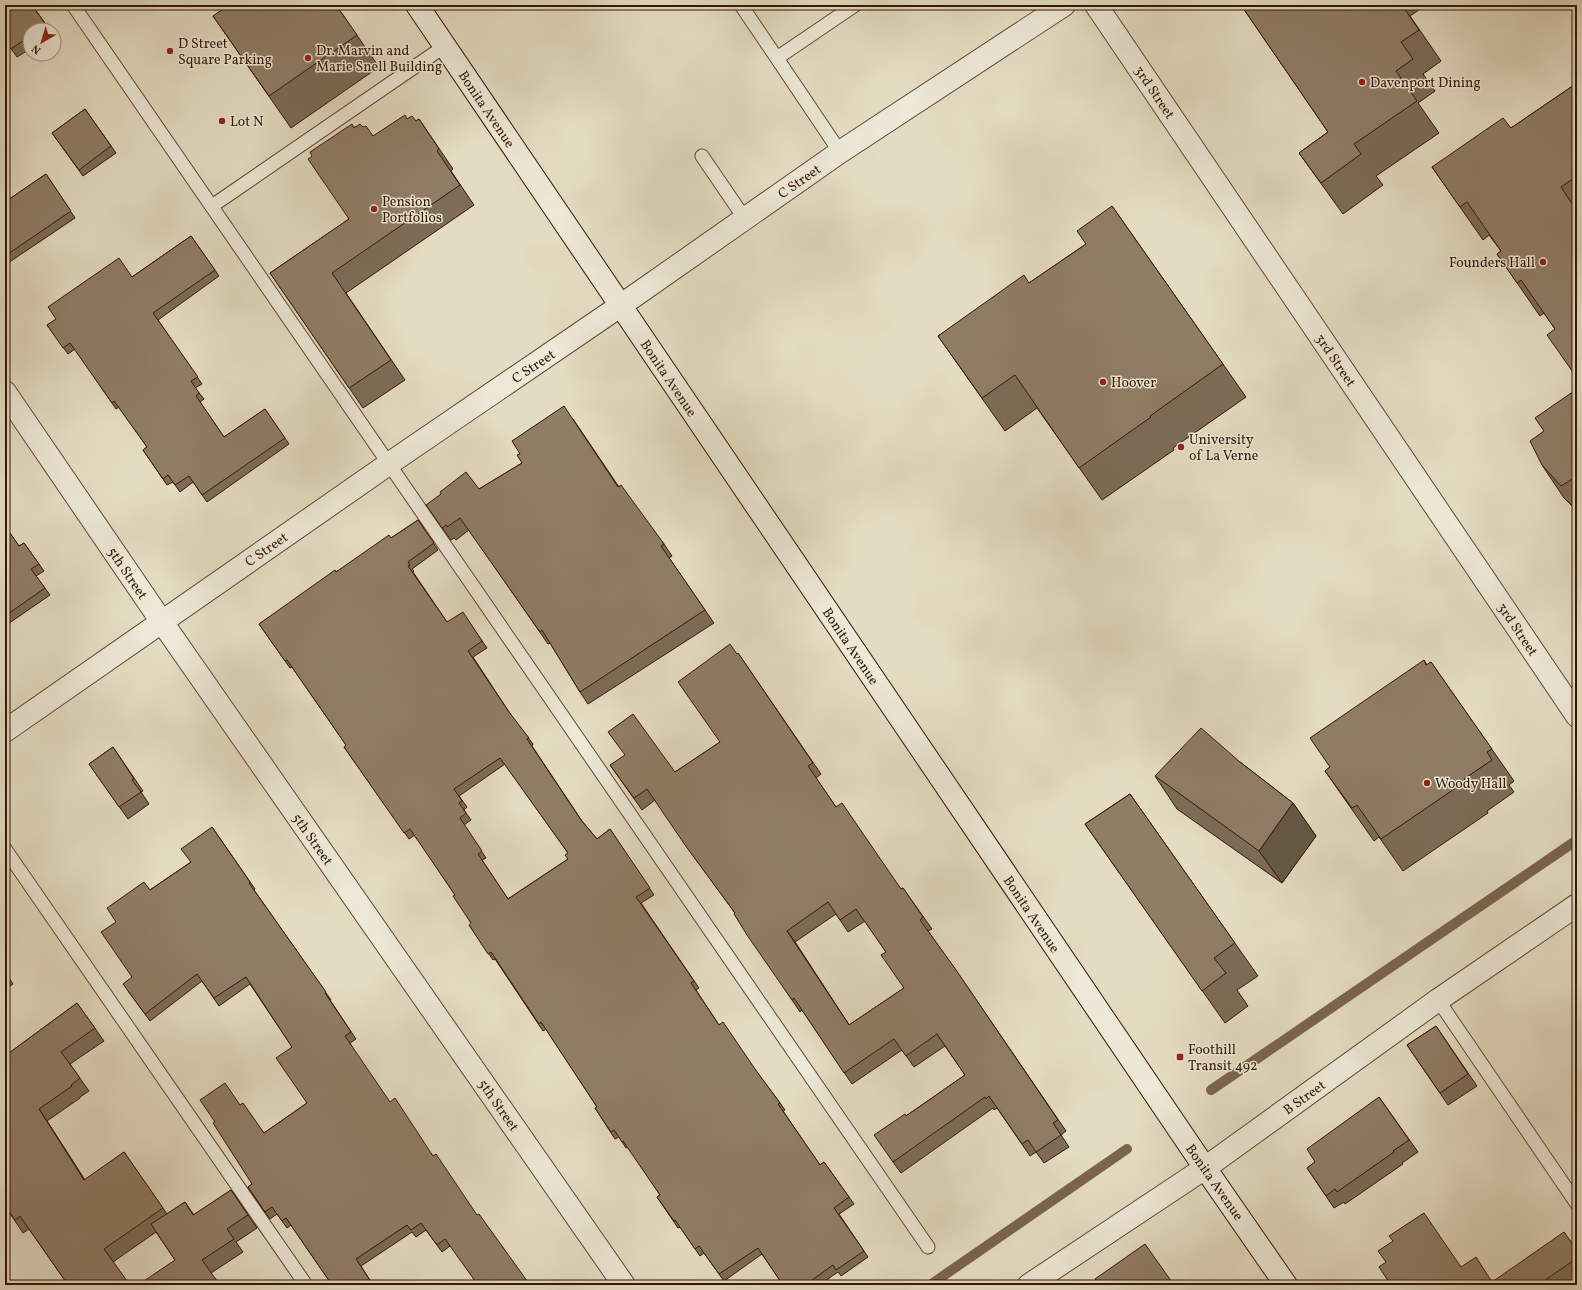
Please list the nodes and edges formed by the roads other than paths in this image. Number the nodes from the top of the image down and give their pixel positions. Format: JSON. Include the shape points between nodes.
{"nodes":[{"id":1,"x":73,"y":5,"type":"edge"},
{"id":2,"x":416,"y":5,"type":"edge"},
{"id":3,"x":741,"y":5,"type":"edge"},
{"id":4,"x":855,"y":5,"type":"edge"},
{"id":5,"x":1064,"y":5,"type":"edge"},
{"id":6,"x":1096,"y":5,"type":"edge"},
{"id":7,"x":445,"y":46,"type":"junction"},
{"id":8,"x":777,"y":58,"type":"junction"},
{"id":9,"x":840,"y":152,"type":"junction"},
{"id":10,"x":702,"y":156,"type":"dead end"},
{"id":11,"x":212,"y":206,"type":"junction"},
{"id":12,"x":745,"y":219,"type":"junction"},
{"id":13,"x":620,"y":306,"type":"junction"},
{"id":14,"x":5,"y":392,"type":"edge"},
{"id":15,"x":390,"y":463,"type":"junction"},
{"id":16,"x":162,"y":622,"type":"junction"},
{"id":17,"x":1577,"y":716,"type":"edge"},
{"id":18,"x":5,"y":731,"type":"edge"},
{"id":19,"x":5,"y":849,"type":"edge"},
{"id":20,"x":1577,"y":904,"type":"edge"},
{"id":21,"x":1438,"y":1000,"type":"junction"},
{"id":22,"x":1205,"y":1168,"type":"junction"},
{"id":23,"x":1577,"y":1204,"type":"edge"},
{"id":24,"x":928,"y":1246,"type":"dead end"},
{"id":25,"x":306,"y":1285,"type":"edge"},
{"id":26,"x":624,"y":1285,"type":"edge"},
{"id":27,"x":1029,"y":1285,"type":"edge"},
{"id":28,"x":1286,"y":1285,"type":"edge"}],
"edges":[{"from":1,"to":11,"type":"lane"},
{"from":2,"to":7,"type":"street","name":"Bonita Avenue"},
{"from":3,"to":8,"type":"lane"},
{"from":4,"to":8,"type":"lane"},
{"from":5,"to":9,"type":"street","name":"C Street"},
{"from":6,"to":17,"type":"street","name":"3rd Street"},
{"from":7,"to":11,"type":"lane"},
{"from":7,"to":13,"type":"street","name":"Bonita Avenue"},
{"from":8,"to":9,"type":"lane"},
{"from":9,"to":12,"type":"street","name":"C Street"},
{"from":10,"to":12,"type":"lane"},
{"from":11,"to":15,"type":"lane"},
{"from":12,"to":13,"type":"street","name":"C Street"},
{"from":13,"to":15,"type":"street","name":"C Street"},
{"from":13,"to":22,"type":"street","name":"Bonita Avenue"},
{"from":14,"to":16,"type":"street","name":"5th Street"},
{"from":15,"to":16,"type":"street","name":"C Street"},
{"from":15,"to":24,"type":"lane"},
{"from":16,"to":18,"type":"street","name":"C Street"},
{"from":16,"to":26,"type":"street","name":"5th Street"},
{"from":19,"to":25,"type":"lane"},
{"from":20,"to":21,"type":"street","name":"B Street"},
{"from":21,"to":22,"type":"street","name":"B Street"},
{"from":21,"to":23,"type":"lane"},
{"from":22,"to":27,"type":"street","name":"B Street"},
{"from":22,"to":28,"type":"street","name":"Bonita Avenue"}]}
